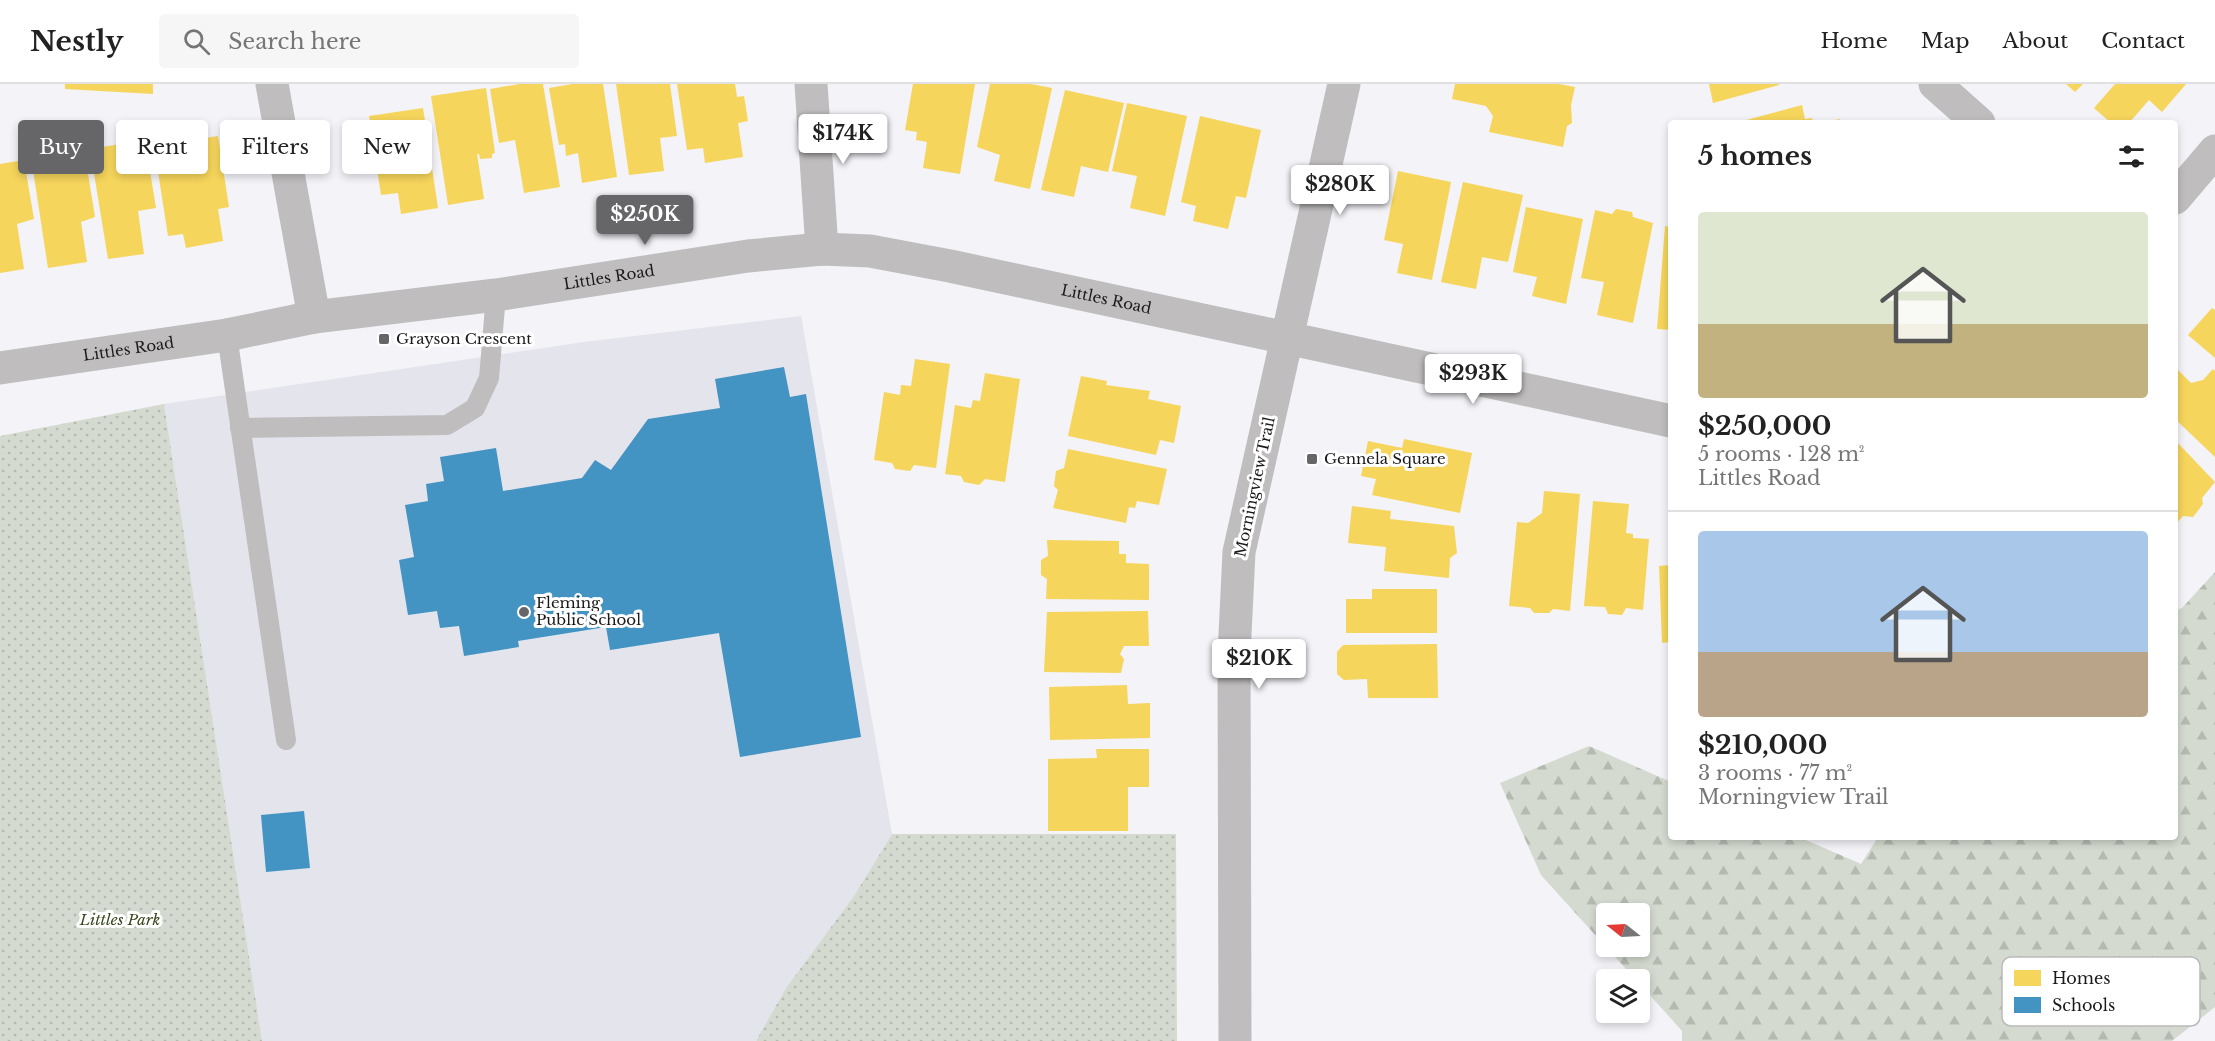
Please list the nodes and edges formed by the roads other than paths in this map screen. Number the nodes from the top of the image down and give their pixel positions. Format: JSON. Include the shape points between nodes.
{"nodes":[{"id":1,"x":272,"y":84,"type":"edge"},
{"id":2,"x":811,"y":84,"type":"edge"},
{"id":3,"x":1344,"y":84,"type":"edge"},
{"id":4,"x":1935,"y":84,"type":"edge"},
{"id":5,"x":1976,"y":120,"type":"edge"},
{"id":6,"x":2215,"y":152,"type":"edge"},
{"id":7,"x":2178,"y":195,"type":"edge"},
{"id":8,"x":822,"y":249,"type":"junction"},
{"id":9,"x":496,"y":294,"type":"junction"},
{"id":10,"x":314,"y":317,"type":"junction"},
{"id":11,"x":227,"y":335,"type":"junction"},
{"id":12,"x":1287,"y":338,"type":"junction"},
{"id":13,"x":0,"y":368,"type":"edge"},
{"id":14,"x":1668,"y":420,"type":"edge"},
{"id":15,"x":240,"y":428,"type":"junction"},
{"id":16,"x":286,"y":740,"type":"dead end"},
{"id":17,"x":1235,"y":1041,"type":"edge"}],
"edges":[{"from":1,"to":10,"type":"street"},
{"from":2,"to":8,"type":"street"},
{"from":3,"to":12,"type":"street","name":"Morningview Trail"},
{"from":4,"to":5,"type":"street"},
{"from":6,"to":7,"type":"street"},
{"from":8,"to":9,"type":"street","name":"Littles Road","via":[[748,256]]},
{"from":8,"to":12,"type":"street","name":"Littles Road","via":[[870,251],[950,266]]},
{"from":9,"to":10,"type":"street","name":"Littles Road"},
{"from":9,"to":15,"type":"lane","via":[[489,378],[475,408],[447,425]]},
{"from":10,"to":11,"type":"street","name":"Littles Road"},
{"from":11,"to":13,"type":"street","name":"Littles Road"},
{"from":11,"to":15,"type":"lane"},
{"from":12,"to":14,"type":"street"},
{"from":12,"to":17,"type":"street","name":"Morningview Trail","via":[[1239,552],[1234,655]]},
{"from":15,"to":16,"type":"lane"}]}
